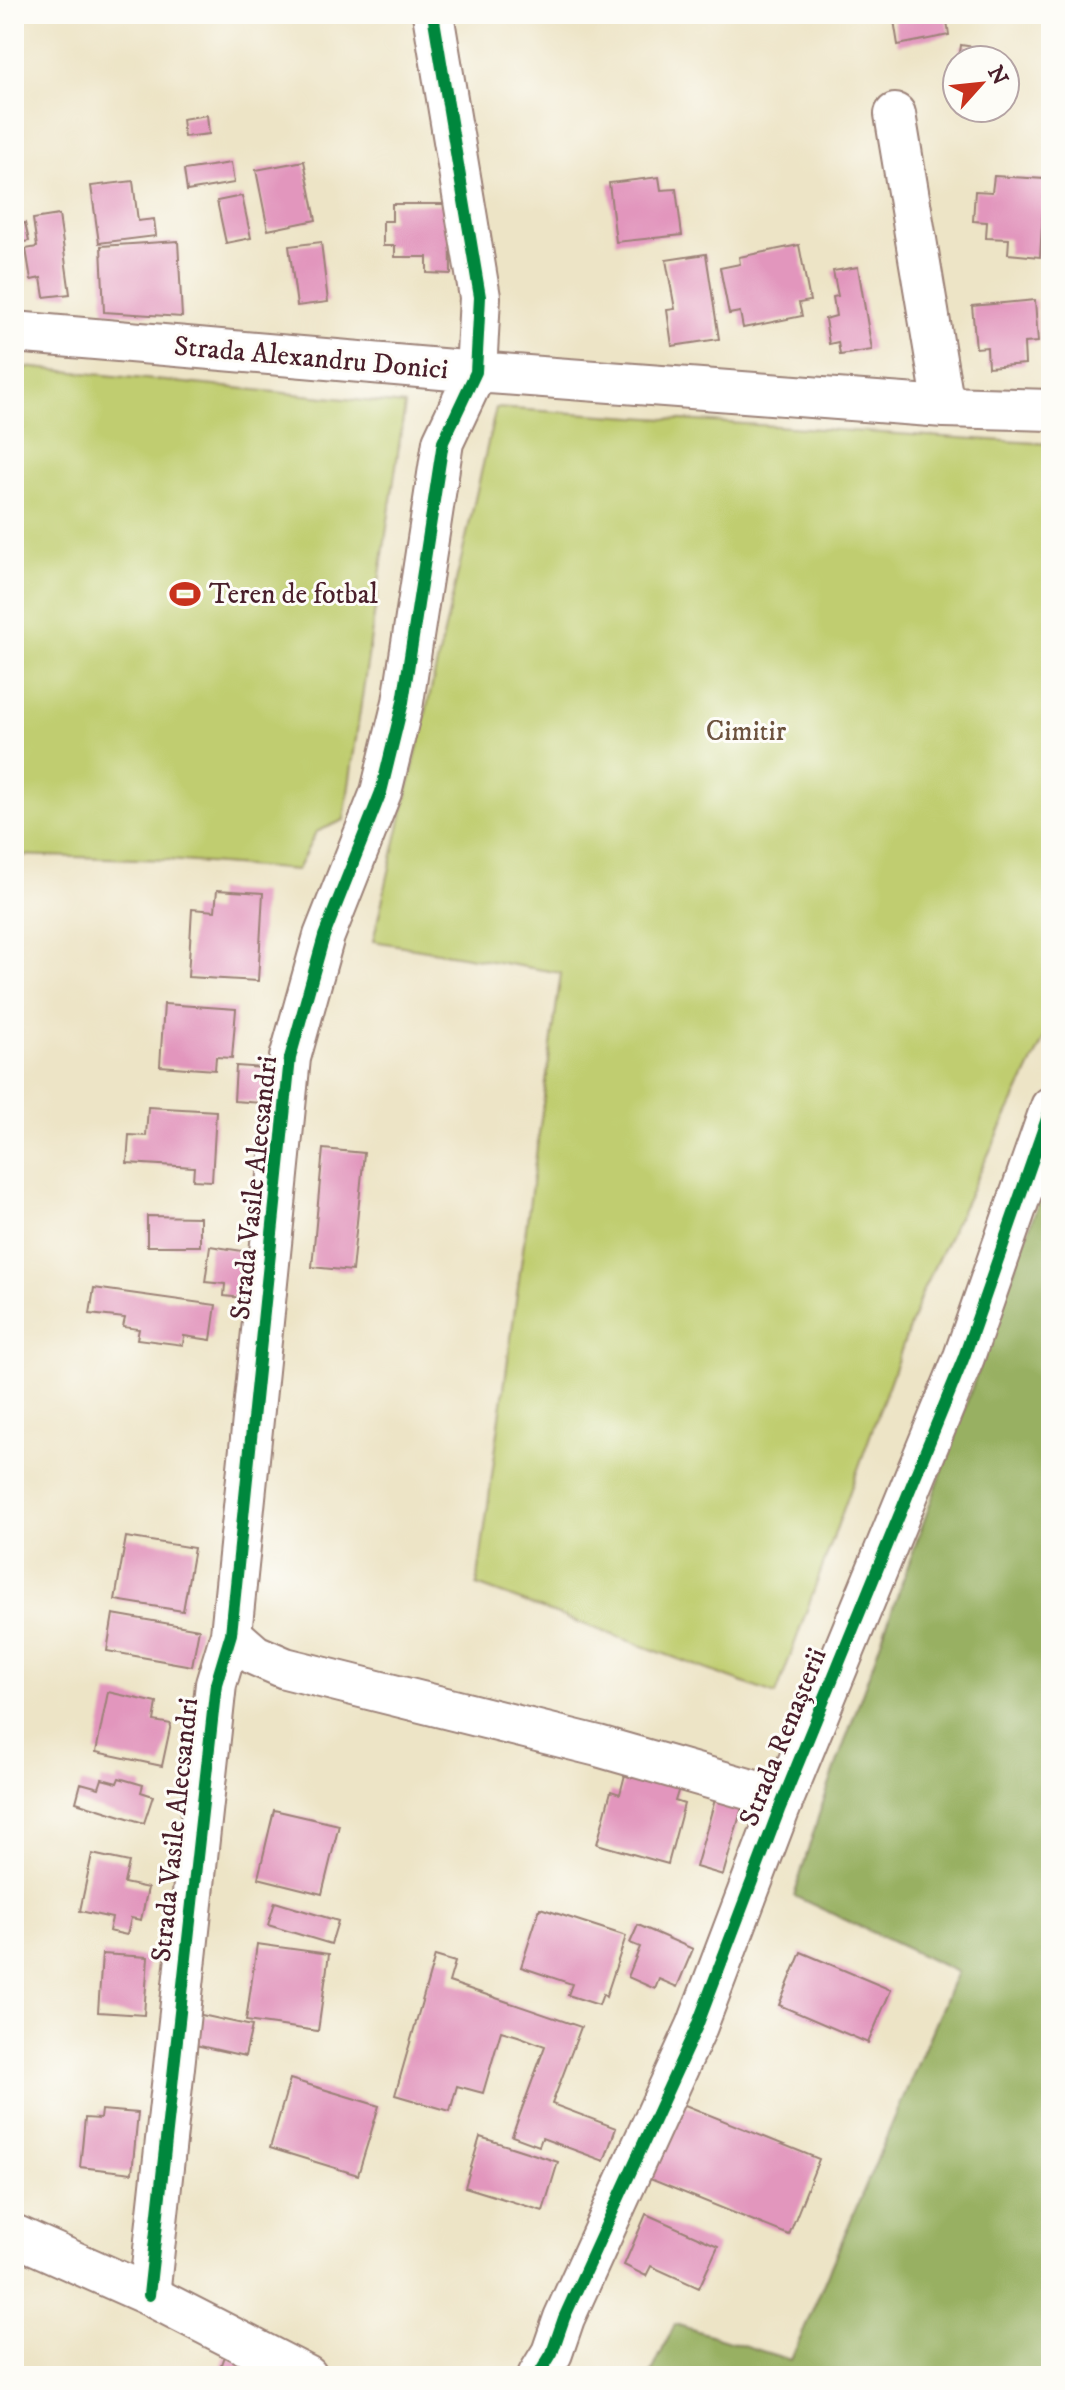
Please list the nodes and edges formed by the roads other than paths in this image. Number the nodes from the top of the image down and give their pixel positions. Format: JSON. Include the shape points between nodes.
{"nodes":[{"id":1,"x":433,"y":14,"type":"edge"},
{"id":2,"x":895,"y":114,"type":"dead end"},
{"id":3,"x":14,"y":332,"type":"edge"},
{"id":4,"x":476,"y":372,"type":"junction"},
{"id":5,"x":944,"y":407,"type":"junction"},
{"id":6,"x":1051,"y":410,"type":"edge"},
{"id":7,"x":1051,"y":1107,"type":"edge"},
{"id":8,"x":231,"y":1634,"type":"junction"},
{"id":9,"x":783,"y":1799,"type":"junction"},
{"id":10,"x":14,"y":2235,"type":"edge"},
{"id":11,"x":149,"y":2295,"type":"junction"},
{"id":12,"x":307,"y":2376,"type":"edge"},
{"id":13,"x":538,"y":2376,"type":"edge"}],
"edges":[{"from":1,"to":4,"type":"street","name":"Strada Vasile Alecsandri","via":[[480,297]]},
{"from":2,"to":5,"type":"street"},
{"from":3,"to":4,"type":"street","name":"Strada Alexandru Donici"},
{"from":4,"to":5,"type":"street","name":"Strada Alexandru Donici"},
{"from":4,"to":8,"type":"street","name":"Strada Vasile Alecsandri","via":[[443,442],[403,702],[381,792],[324,936],[290,1058]]},
{"from":5,"to":6,"type":"street","name":"Strada Alexandru Donici"},
{"from":7,"to":9,"type":"street","name":"Strada Renașterii","via":[[964,1357]]},
{"from":8,"to":9,"type":"street","via":[[255,1655],[285,1668],[598,1746]]},
{"from":8,"to":11,"type":"street","name":"Strada Vasile Alecsandri","via":[[216,1684]]},
{"from":9,"to":13,"type":"street","name":"Strada Renașterii","via":[[697,2026]]},
{"from":10,"to":11,"type":"street"},
{"from":11,"to":12,"type":"street"}]}
